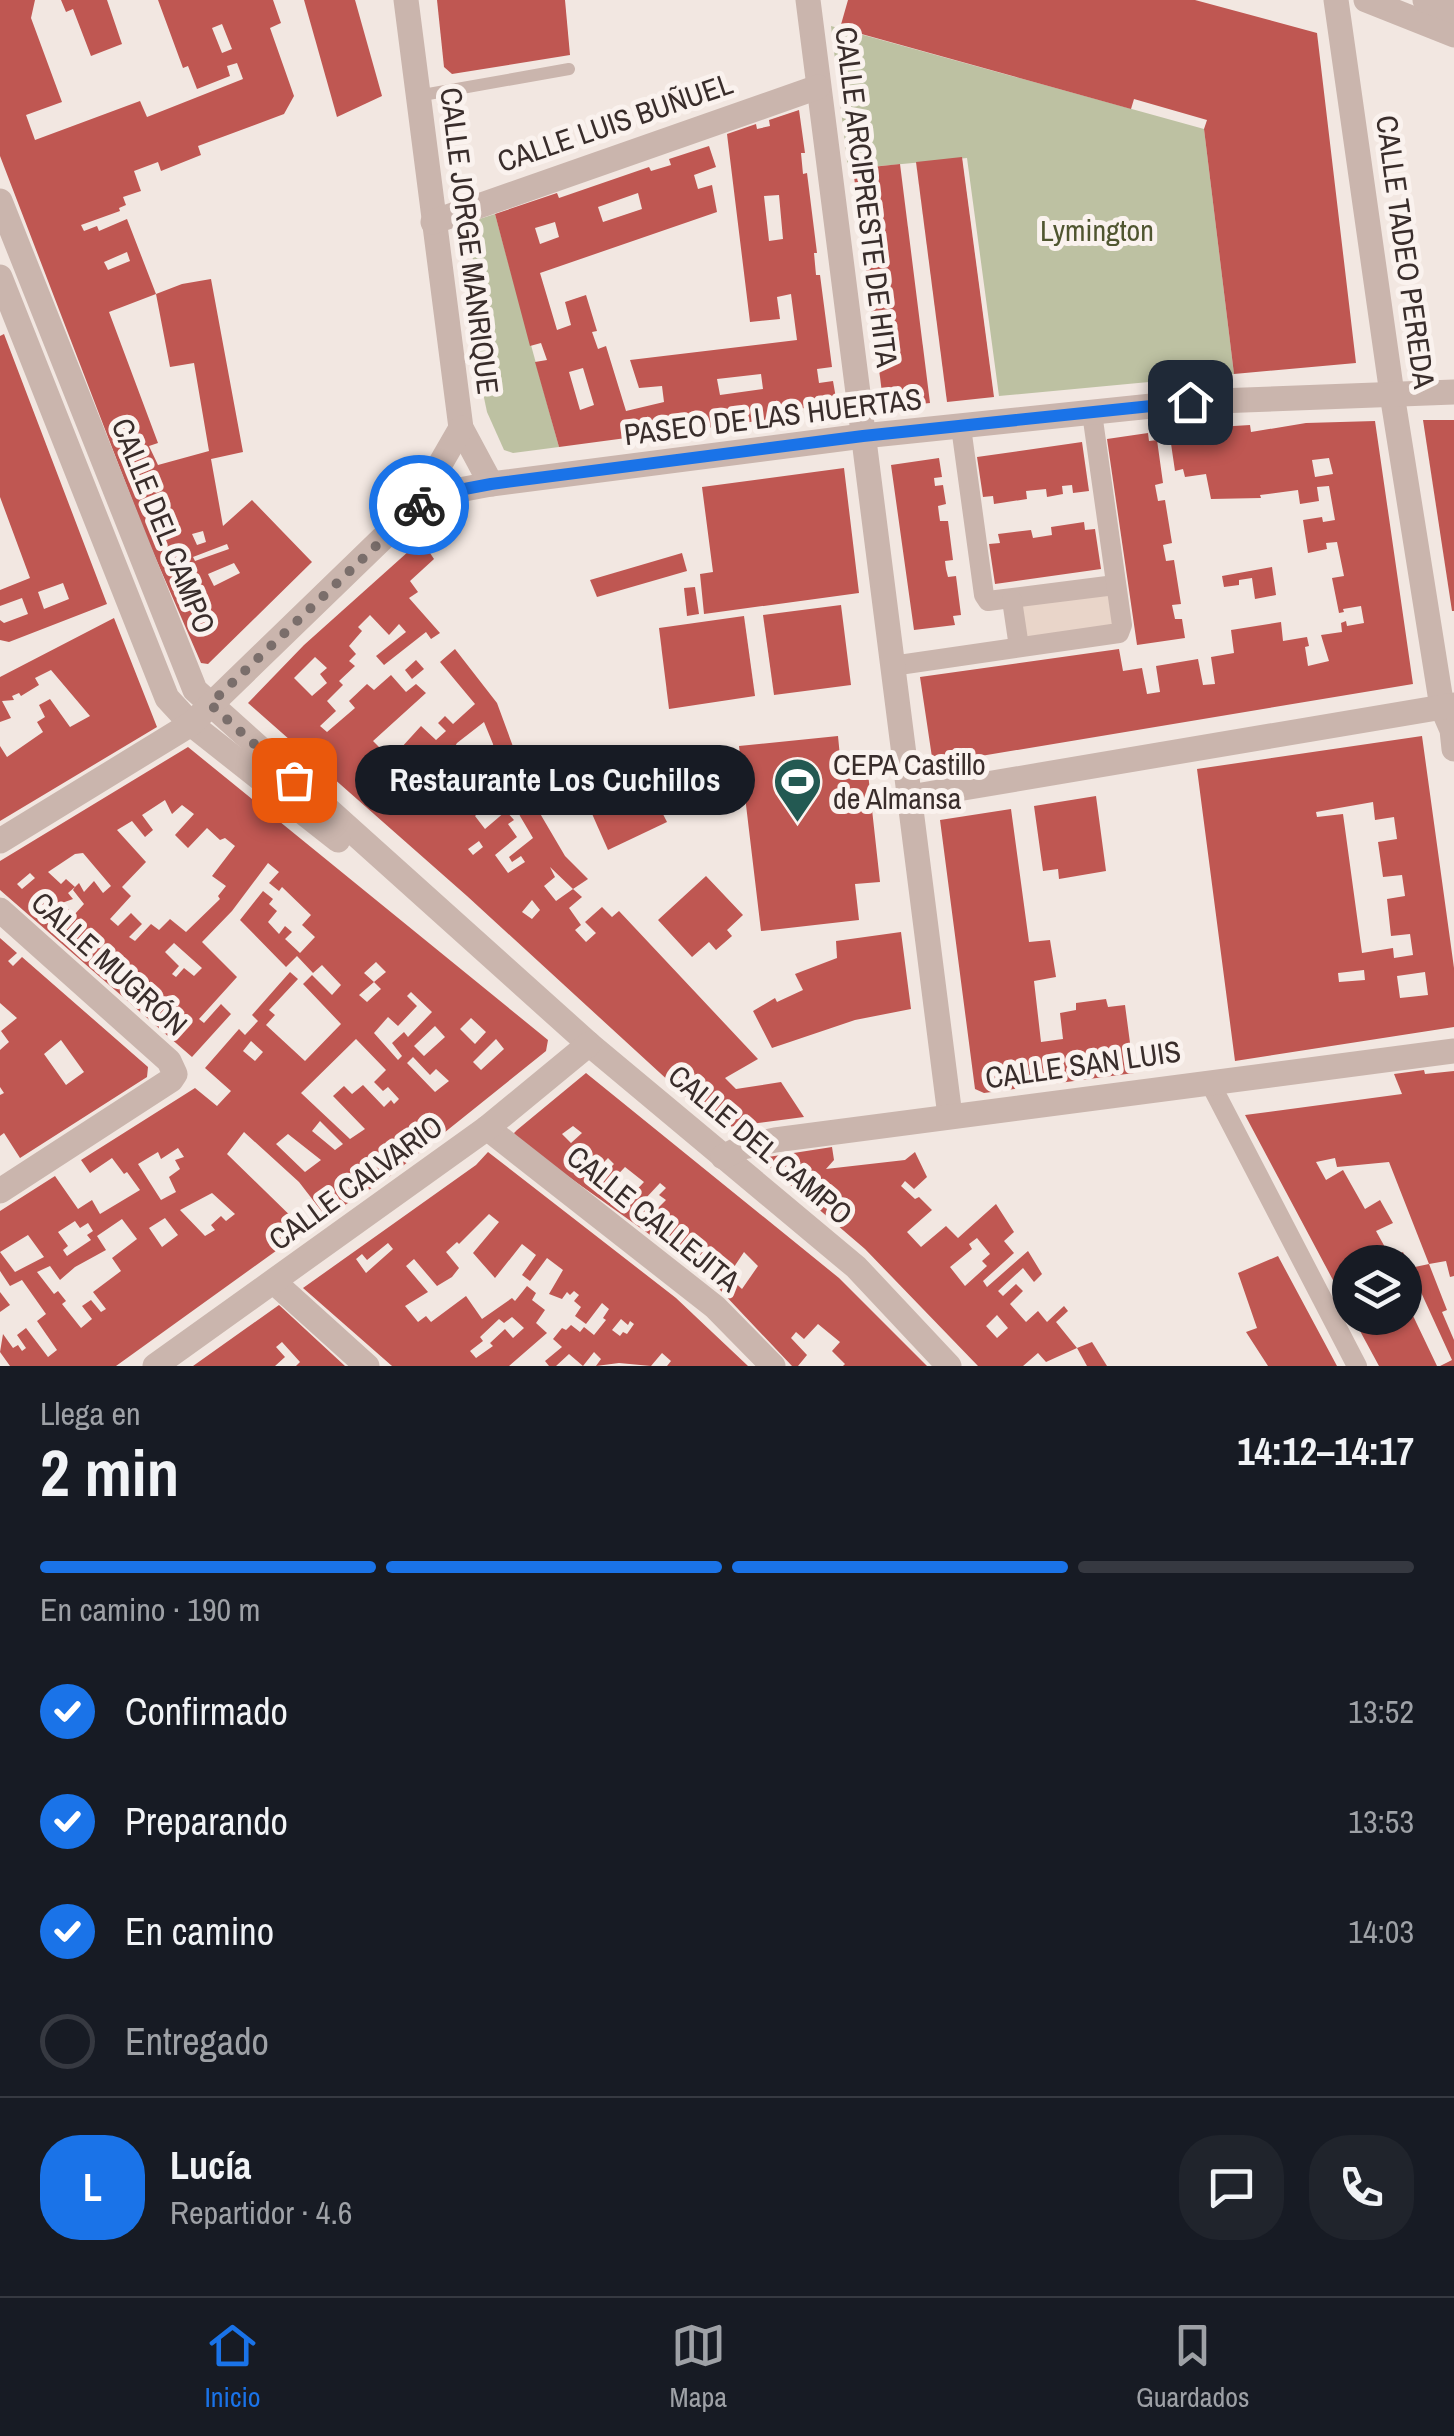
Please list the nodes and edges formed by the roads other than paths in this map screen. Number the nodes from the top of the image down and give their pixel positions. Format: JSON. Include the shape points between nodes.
{"nodes":[{"id":1,"x":406,"y":0,"type":"edge"},
{"id":2,"x":808,"y":0,"type":"edge"},
{"id":3,"x":1336,"y":0,"type":"edge"},
{"id":4,"x":1366,"y":0,"type":"edge"},
{"id":5,"x":1425,"y":0,"type":"edge"},
{"id":6,"x":1454,"y":12,"type":"edge"},
{"id":7,"x":1454,"y":35,"type":"edge"},
{"id":8,"x":569,"y":69,"type":"dead end"},
{"id":9,"x":818,"y":86,"type":"junction"},
{"id":10,"x":418,"y":96,"type":"junction"},
{"id":11,"x":0,"y":200,"type":"edge"},
{"id":12,"x":432,"y":222,"type":"junction"},
{"id":13,"x":0,"y":278,"type":"edge"},
{"id":14,"x":1454,"y":392,"type":"edge"},
{"id":15,"x":1392,"y":394,"type":"junction"},
{"id":16,"x":1092,"y":413,"type":"junction"},
{"id":17,"x":961,"y":427,"type":"junction"},
{"id":18,"x":461,"y":428,"type":"junction"},
{"id":19,"x":863,"y":436,"type":"junction"},
{"id":20,"x":491,"y":484,"type":"junction"},
{"id":21,"x":416,"y":506,"type":"junction"},
{"id":22,"x":1115,"y":585,"type":"junction"},
{"id":23,"x":1012,"y":600,"type":"junction"},
{"id":24,"x":1020,"y":647,"type":"junction"},
{"id":25,"x":892,"y":666,"type":"junction"},
{"id":26,"x":210,"y":704,"type":"junction"},
{"id":27,"x":1448,"y":706,"type":"edge"},
{"id":28,"x":191,"y":724,"type":"junction"},
{"id":29,"x":1454,"y":748,"type":"edge"},
{"id":30,"x":910,"y":797,"type":"junction"},
{"id":31,"x":0,"y":841,"type":"edge"},
{"id":32,"x":0,"y":910,"type":"edge"},
{"id":33,"x":520,"y":983,"type":"junction"},
{"id":34,"x":590,"y":1044,"type":"junction"},
{"id":35,"x":1454,"y":1051,"type":"edge"},
{"id":36,"x":1209,"y":1081,"type":"junction"},
{"id":37,"x":950,"y":1116,"type":"junction"},
{"id":38,"x":487,"y":1128,"type":"junction"},
{"id":39,"x":723,"y":1157,"type":"junction"},
{"id":40,"x":0,"y":1190,"type":"edge"},
{"id":41,"x":274,"y":1282,"type":"junction"},
{"id":42,"x":155,"y":1366,"type":"edge"},
{"id":43,"x":367,"y":1366,"type":"edge"},
{"id":44,"x":772,"y":1366,"type":"edge"},
{"id":45,"x":949,"y":1366,"type":"edge"},
{"id":46,"x":1357,"y":1366,"type":"edge"}],
"edges":[{"from":1,"to":10,"type":"street","name":"CALLE JORGE MANRIQUE"},
{"from":2,"to":9,"type":"street","name":"CALLE ARCIPRESTE DE HITA"},
{"from":3,"to":15,"type":"street","name":"CALLE TADEO PEREDA"},
{"from":4,"to":7,"type":"street"},
{"from":5,"to":6,"type":"street"},
{"from":8,"to":10,"type":"lane"},
{"from":9,"to":12,"type":"street","name":"CALLE LUIS BUÑUEL"},
{"from":9,"to":19,"type":"street","name":"CALLE ARCIPRESTE DE HITA"},
{"from":10,"to":12,"type":"street","name":"CALLE JORGE MANRIQUE"},
{"from":11,"to":26,"type":"street","name":"CALLE DEL CAMPO","via":[[191,684]]},
{"from":12,"to":18,"type":"street","name":"CALLE JORGE MANRIQUE"},
{"from":13,"to":28,"type":"street","name":"CALLE DEL CAMPO","via":[[167,698]]},
{"from":14,"to":15,"type":"street","name":"PASEO DE LAS HUERTAS"},
{"from":15,"to":16,"type":"street","name":"PASEO DE LAS HUERTAS"},
{"from":15,"to":27,"type":"street","name":"CALLE TADEO PEREDA"},
{"from":16,"to":17,"type":"street","name":"PASEO DE LAS HUERTAS"},
{"from":16,"to":22,"type":"street"},
{"from":17,"to":19,"type":"street","name":"PASEO DE LAS HUERTAS"},
{"from":17,"to":23,"type":"street","via":[[984,595],[993,603]]},
{"from":18,"to":20,"type":"street","name":"CALLE JORGE MANRIQUE"},
{"from":18,"to":21,"type":"street"},
{"from":19,"to":20,"type":"street","name":"PASEO DE LAS HUERTAS"},
{"from":19,"to":25,"type":"street","name":"CALLE ARCIPRESTE DE HITA"},
{"from":20,"to":21,"type":"street","name":"PASEO DE LAS HUERTAS","via":[[438,494]]},
{"from":21,"to":26,"type":"street","name":"PASEO DE LAS HUERTAS"},
{"from":22,"to":23,"type":"street"},
{"from":22,"to":24,"type":"street","via":[[1119,633]]},
{"from":23,"to":24,"type":"street"},
{"from":24,"to":25,"type":"street"},
{"from":25,"to":30,"type":"street","name":"CALLE ARCIPRESTE DE HITA"},
{"from":26,"to":28,"type":"street","name":"PASEO DE LAS HUERTAS"},
{"from":26,"to":33,"type":"street","name":"CALLE DEL CAMPO"},
{"from":27,"to":29,"type":"street","name":"CALLE TADEO PEREDA"},
{"from":27,"to":30,"type":"street"},
{"from":28,"to":31,"type":"street","name":"PASEO DE LAS HUERTAS"},
{"from":28,"to":33,"type":"street","name":"CALLE DEL CAMPO"},
{"from":30,"to":37,"type":"street","name":"CALLE ARCIPRESTE DE HITA"},
{"from":32,"to":40,"type":"street","name":"CALLE MUGRÓN","via":[[174,1067],[171,1080]]},
{"from":33,"to":34,"type":"street","name":"CALLE DEL CAMPO"},
{"from":34,"to":38,"type":"street","name":"CALLE CALVARIO"},
{"from":34,"to":39,"type":"street","name":"CALLE DEL CAMPO"},
{"from":35,"to":36,"type":"street","name":"CALLE SAN LUIS"},
{"from":36,"to":37,"type":"street","name":"CALLE SAN LUIS"},
{"from":36,"to":46,"type":"street"},
{"from":37,"to":39,"type":"street","name":"CALLE SAN LUIS","via":[[775,1140]]},
{"from":38,"to":41,"type":"street","name":"CALLE CALVARIO"},
{"from":38,"to":44,"type":"street","name":"CALLE CALLEJITA","via":[[714,1307]]},
{"from":39,"to":45,"type":"street","name":"CALLE DEL CAMPO","via":[[856,1267]]},
{"from":41,"to":42,"type":"street","name":"CALLE CALVARIO"},
{"from":41,"to":43,"type":"street"}]}
